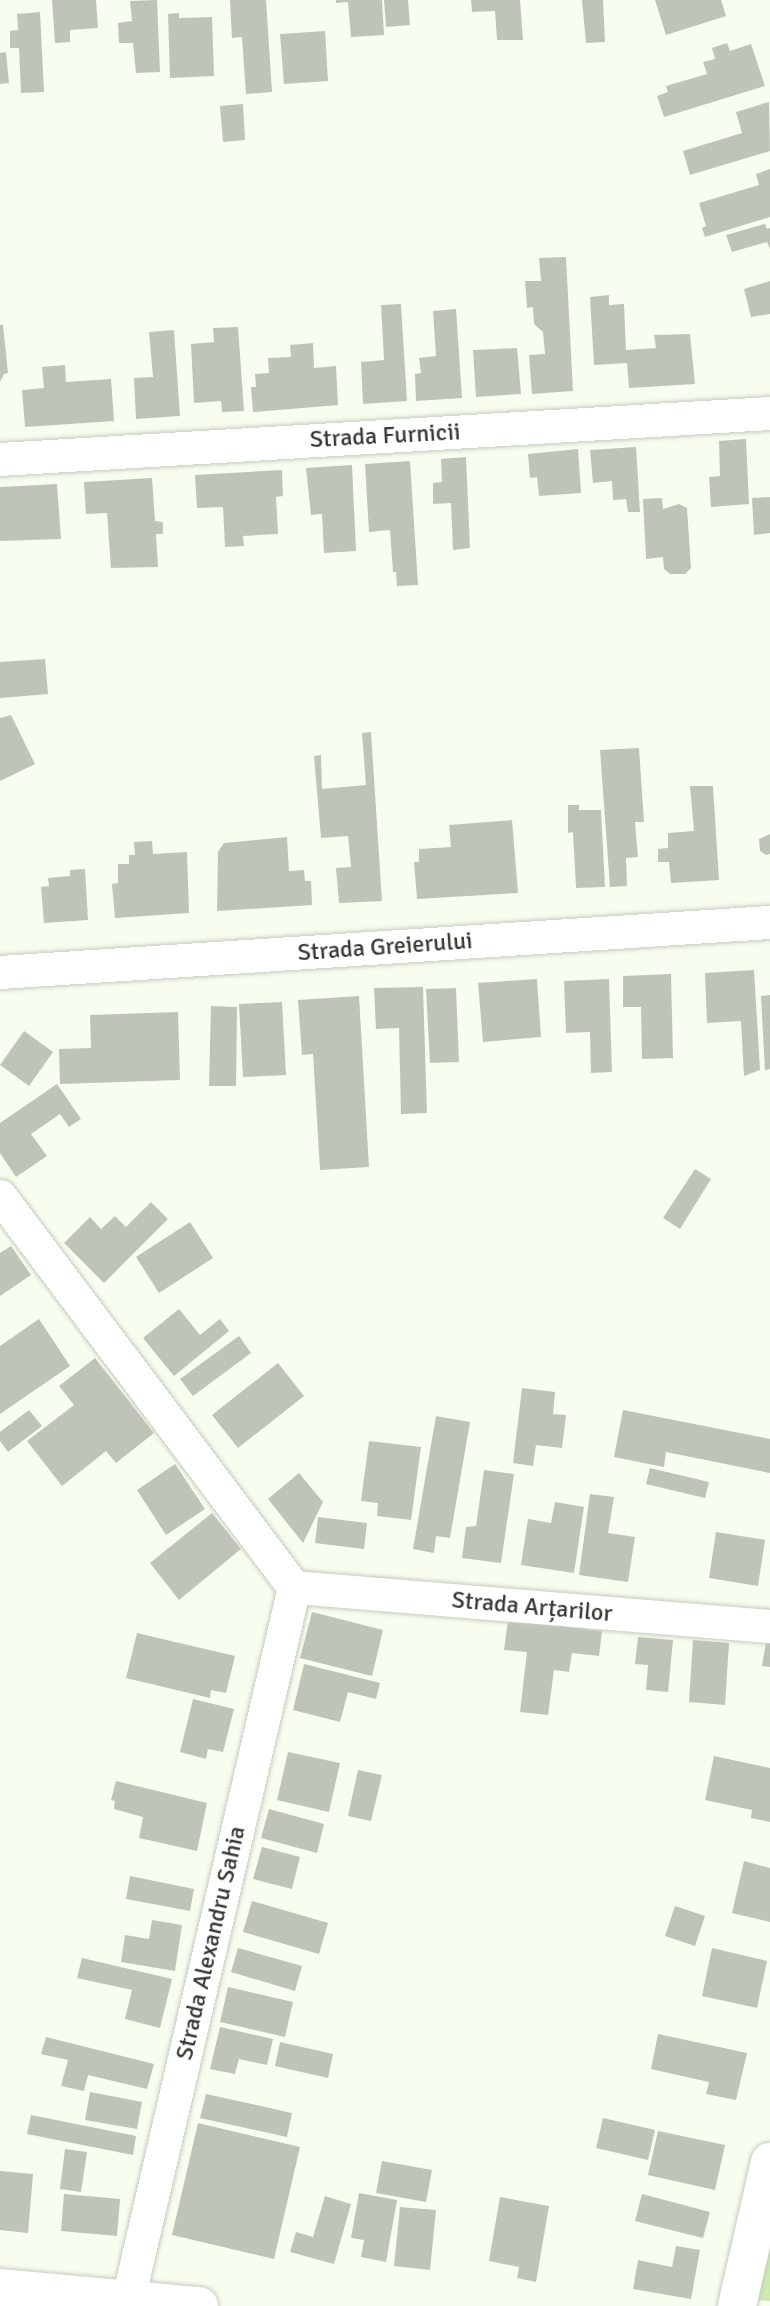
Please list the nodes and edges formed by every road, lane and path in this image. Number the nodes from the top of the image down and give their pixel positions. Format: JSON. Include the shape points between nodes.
{"nodes":[{"id":1,"x":770,"y":414,"type":"edge"},
{"id":2,"x":0,"y":459,"type":"edge"},
{"id":3,"x":770,"y":922,"type":"edge"},
{"id":4,"x":0,"y":972,"type":"edge"},
{"id":5,"x":0,"y":1196,"type":"edge"},
{"id":6,"x":294,"y":1587,"type":"junction"},
{"id":7,"x":770,"y":1626,"type":"edge"},
{"id":8,"x":770,"y":2162,"type":"edge"},
{"id":9,"x":0,"y":2288,"type":"edge"},
{"id":10,"x":128,"y":2299,"type":"junction"},
{"id":11,"x":740,"y":2301,"type":"edge"},
{"id":12,"x":199,"y":2306,"type":"edge"}],
"edges":[{"from":1,"to":2,"type":"street","name":"Strada Furnicii"},
{"from":3,"to":4,"type":"street","name":"Strada Greierului"},
{"from":5,"to":6,"type":"street"},
{"from":6,"to":7,"type":"street","name":"Strada Arțarilor"},
{"from":6,"to":10,"type":"street","name":"Strada Alexandru Sahia"},
{"from":8,"to":11,"type":"main road"},
{"from":9,"to":10,"type":"main road"},
{"from":10,"to":12,"type":"main road"}]}
